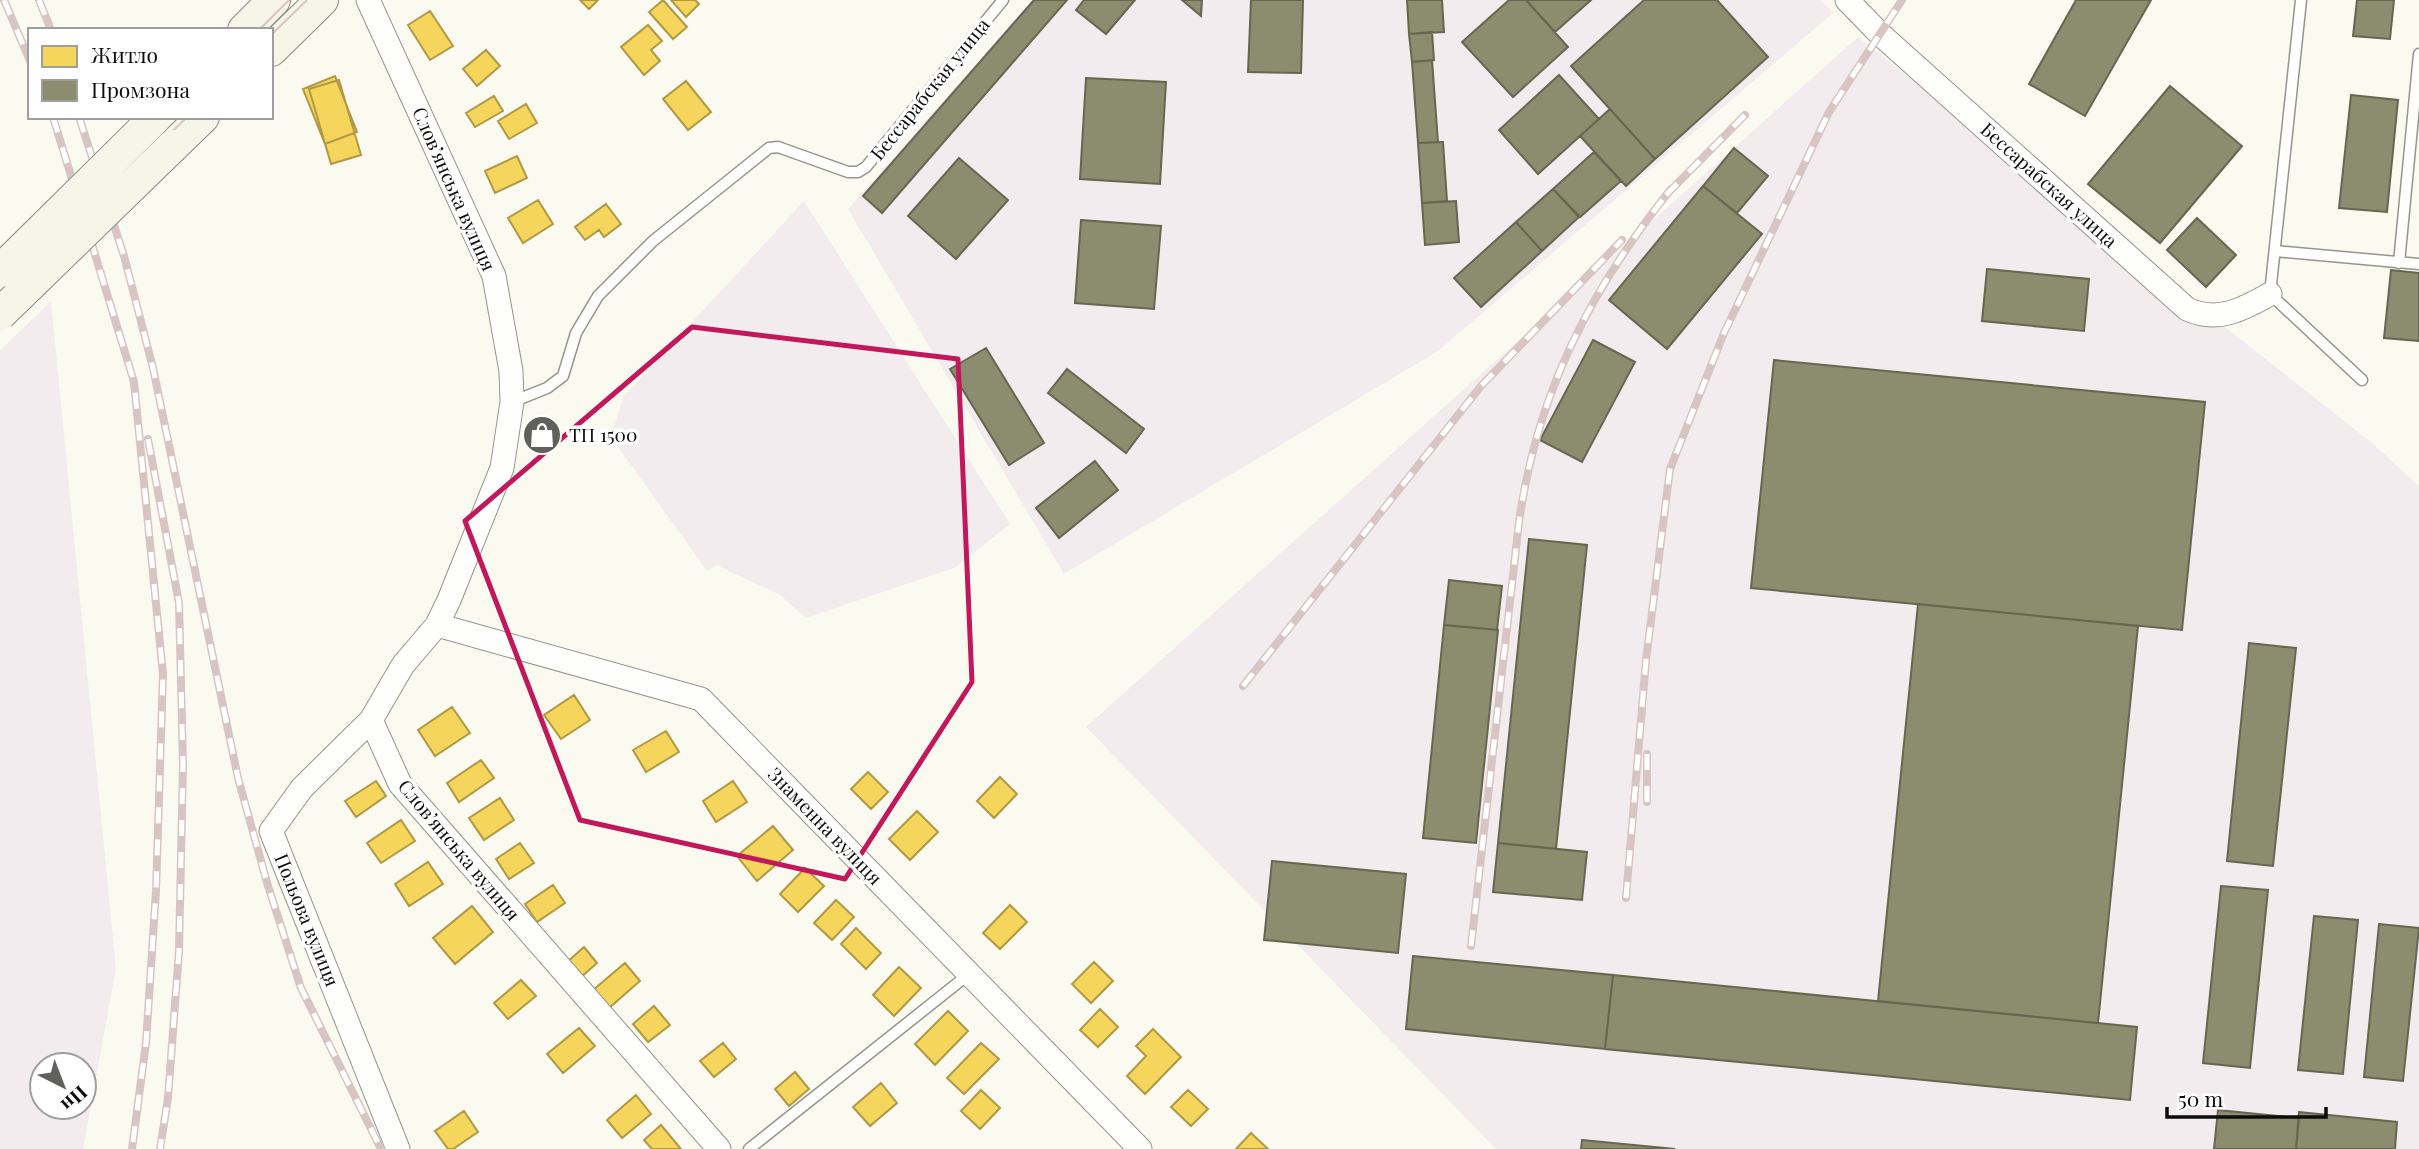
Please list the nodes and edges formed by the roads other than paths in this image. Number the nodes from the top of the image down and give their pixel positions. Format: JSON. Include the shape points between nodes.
{"nodes":[{"id":1,"x":274,"y":0,"type":"edge"},
{"id":2,"x":322,"y":0,"type":"edge"},
{"id":3,"x":368,"y":0,"type":"edge"},
{"id":4,"x":1003,"y":0,"type":"edge"},
{"id":5,"x":1847,"y":0,"type":"edge"},
{"id":6,"x":2301,"y":0,"type":"edge"},
{"id":7,"x":246,"y":28,"type":"edge"},
{"id":8,"x":273,"y":48,"type":"edge"},
{"id":9,"x":2419,"y":54,"type":"edge"},
{"id":10,"x":154,"y":119,"type":"edge"},
{"id":11,"x":201,"y":119,"type":"edge"},
{"id":12,"x":2275,"y":251,"type":"junction"},
{"id":13,"x":2399,"y":263,"type":"junction"},
{"id":14,"x":2419,"y":264,"type":"edge"},
{"id":15,"x":0,"y":271,"type":"edge"},
{"id":16,"x":2270,"y":294,"type":"junction"},
{"id":17,"x":0,"y":314,"type":"edge"},
{"id":18,"x":2362,"y":380,"type":"dead end"},
{"id":19,"x":512,"y":402,"type":"junction"},
{"id":20,"x":437,"y":625,"type":"junction"},
{"id":21,"x":372,"y":720,"type":"junction"},
{"id":22,"x":970,"y":974,"type":"junction"},
{"id":23,"x":398,"y":1149,"type":"edge"},
{"id":24,"x":719,"y":1149,"type":"edge"},
{"id":25,"x":749,"y":1149,"type":"edge"},
{"id":26,"x":1140,"y":1149,"type":"edge"}],
"edges":[{"from":1,"to":7,"type":"main road"},
{"from":2,"to":8,"type":"main road"},
{"from":3,"to":19,"type":"street","name":"Слов’янська вулиця","via":[[494,276]]},
{"from":4,"to":19,"type":"lane","name":"Бессарабская улица","via":[[866,167],[848,172],[778,147],[769,148],[653,241],[598,296],[576,333],[564,376]]},
{"from":5,"to":16,"type":"street","name":"Бессарабская улица","via":[[2187,309],[2204,317],[2228,315]]},
{"from":6,"to":12,"type":"lane"},
{"from":9,"to":13,"type":"lane"},
{"from":10,"to":15,"type":"main road","bridge":true},
{"from":11,"to":17,"type":"main road","bridge":true},
{"from":12,"to":13,"type":"lane"},
{"from":12,"to":16,"type":"lane"},
{"from":13,"to":14,"type":"lane"},
{"from":16,"to":18,"type":"lane"},
{"from":19,"to":20,"type":"street","name":"Слов’янська вулиця","via":[[502,468]]},
{"from":20,"to":21,"type":"street","name":"Слов’янська вулиця","via":[[404,665]]},
{"from":20,"to":22,"type":"street","name":"Знаменна вулиця","via":[[701,699]]},
{"from":21,"to":23,"type":"street","name":"Польова вулиця","via":[[302,788],[271,831]]},
{"from":21,"to":24,"type":"street","name":"Слов’янська вулиця","via":[[400,784]]},
{"from":22,"to":25,"type":"lane"},
{"from":22,"to":26,"type":"street","name":"Знаменна вулиця"}]}
